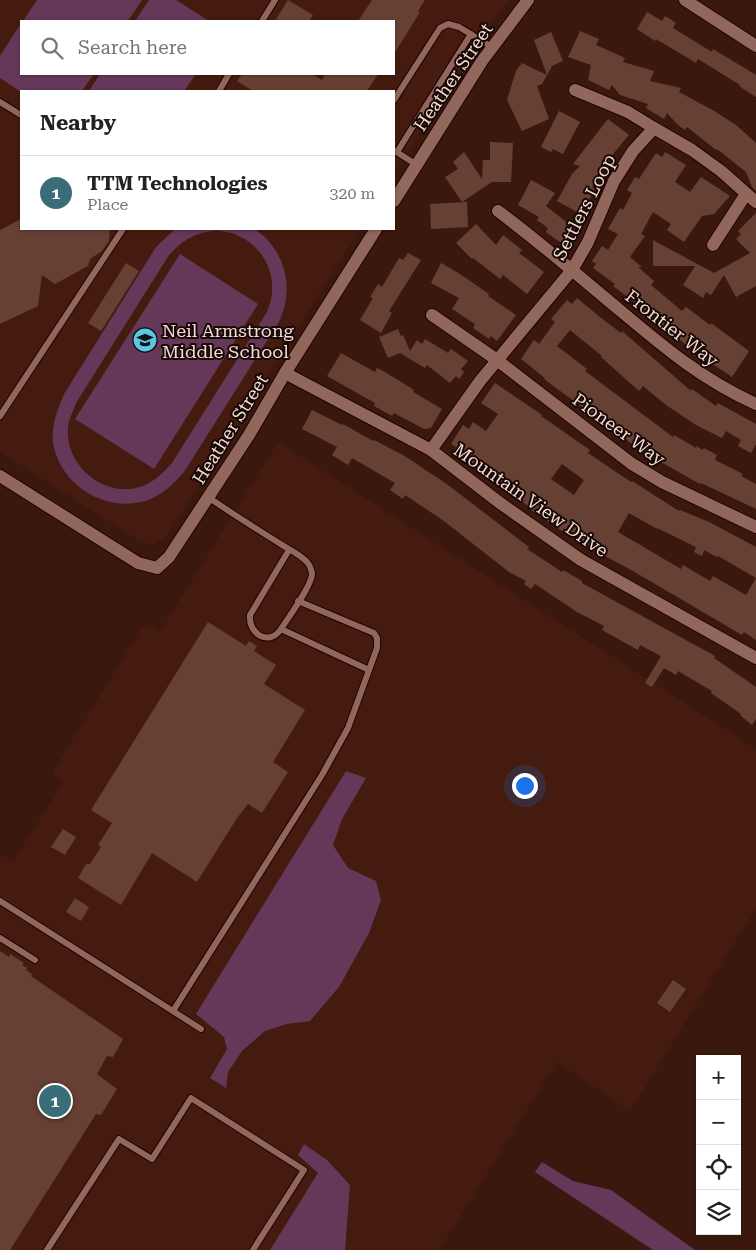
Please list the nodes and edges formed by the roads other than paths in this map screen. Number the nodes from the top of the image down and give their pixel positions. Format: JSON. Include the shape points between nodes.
{"nodes":[{"id":1,"x":275,"y":0,"type":"edge"},
{"id":2,"x":528,"y":0,"type":"edge"},
{"id":3,"x":685,"y":0,"type":"edge"},
{"id":4,"x":263,"y":20,"type":"edge"},
{"id":5,"x":471,"y":34,"type":"junction"},
{"id":6,"x":756,"y":46,"type":"edge"},
{"id":7,"x":492,"y":47,"type":"junction"},
{"id":8,"x":228,"y":75,"type":"edge"},
{"id":9,"x":220,"y":90,"type":"edge"},
{"id":10,"x":575,"y":90,"type":"dead end"},
{"id":11,"x":395,"y":98,"type":"edge"},
{"id":12,"x":0,"y":102,"type":"edge"},
{"id":13,"x":20,"y":115,"type":"edge"},
{"id":14,"x":654,"y":128,"type":"junction"},
{"id":15,"x":396,"y":151,"type":"edge"},
{"id":16,"x":416,"y":165,"type":"junction"},
{"id":17,"x":751,"y":198,"type":"edge"},
{"id":18,"x":395,"y":199,"type":"edge"},
{"id":19,"x":498,"y":211,"type":"dead end"},
{"id":20,"x":122,"y":230,"type":"edge"},
{"id":21,"x":375,"y":230,"type":"edge"},
{"id":22,"x":713,"y":245,"type":"dead end"},
{"id":23,"x":572,"y":270,"type":"junction"},
{"id":24,"x":432,"y":315,"type":"dead end"},
{"id":25,"x":497,"y":360,"type":"junction"},
{"id":26,"x":285,"y":373,"type":"junction"},
{"id":27,"x":756,"y":404,"type":"edge"},
{"id":28,"x":0,"y":416,"type":"edge"},
{"id":29,"x":431,"y":450,"type":"junction"},
{"id":30,"x":0,"y":476,"type":"edge"},
{"id":31,"x":208,"y":498,"type":"junction"},
{"id":32,"x":756,"y":527,"type":"edge"},
{"id":33,"x":290,"y":550,"type":"junction"},
{"id":34,"x":298,"y":601,"type":"junction"},
{"id":35,"x":281,"y":629,"type":"junction"},
{"id":36,"x":756,"y":658,"type":"edge"},
{"id":37,"x":369,"y":670,"type":"junction"},
{"id":38,"x":0,"y":901,"type":"edge"},
{"id":39,"x":0,"y":938,"type":"edge"},
{"id":40,"x":35,"y":960,"type":"dead end"},
{"id":41,"x":173,"y":1011,"type":"junction"},
{"id":42,"x":201,"y":1029,"type":"dead end"},
{"id":43,"x":47,"y":1250,"type":"edge"},
{"id":44,"x":253,"y":1250,"type":"edge"}],
"edges":[{"from":1,"to":4,"type":"lane"},
{"from":2,"to":7,"type":"street","name":"Heather Street"},
{"from":3,"to":6,"type":"street"},
{"from":5,"to":7,"type":"lane"},
{"from":5,"to":11,"type":"lane","via":[[448,24],[440,28]]},
{"from":5,"to":15,"type":"lane"},
{"from":7,"to":16,"type":"street","name":"Heather Street"},
{"from":8,"to":9,"type":"lane"},
{"from":10,"to":14,"type":"street","via":[[628,112]]},
{"from":12,"to":13,"type":"lane"},
{"from":14,"to":17,"type":"street","via":[[721,171]]},
{"from":14,"to":23,"type":"street","name":"Settlers Loop","via":[[614,181],[588,242]]},
{"from":15,"to":16,"type":"lane"},
{"from":16,"to":18,"type":"street","name":"Heather Street"},
{"from":17,"to":22,"type":"street"},
{"from":19,"to":23,"type":"street","name":"Frontier Way"},
{"from":20,"to":28,"type":"lane"},
{"from":21,"to":26,"type":"street","name":"Heather Street"},
{"from":23,"to":25,"type":"street","name":"Settlers Loop"},
{"from":23,"to":27,"type":"street","name":"Frontier Way","via":[[682,361],[728,391]]},
{"from":24,"to":25,"type":"street","name":"Pioneer Way"},
{"from":25,"to":29,"type":"street","name":"Settlers Loop"},
{"from":25,"to":32,"type":"street","name":"Pioneer Way","via":[[632,464]]},
{"from":26,"to":29,"type":"street","name":"Mountain View Drive"},
{"from":26,"to":31,"type":"street","name":"Heather Street"},
{"from":29,"to":36,"type":"street","name":"Mountain View Drive","via":[[581,560]]},
{"from":30,"to":31,"type":"street","name":"Heather Street","via":[[138,563],[157,568],[169,557]]},
{"from":31,"to":33,"type":"lane"},
{"from":33,"to":34,"type":"lane","via":[[308,563],[312,574]]},
{"from":33,"to":35,"type":"lane","via":[[249,620],[253,631],[262,637],[273,637]]},
{"from":34,"to":35,"type":"lane"},
{"from":34,"to":37,"type":"lane","via":[[374,633],[377,648]]},
{"from":35,"to":37,"type":"lane"},
{"from":37,"to":41,"type":"lane","via":[[348,728],[322,776]]},
{"from":38,"to":41,"type":"lane"},
{"from":39,"to":40,"type":"lane"},
{"from":41,"to":42,"type":"lane"},
{"from":43,"to":44,"type":"lane","via":[[119,1140],[152,1159],[191,1098],[304,1170]]}]}
